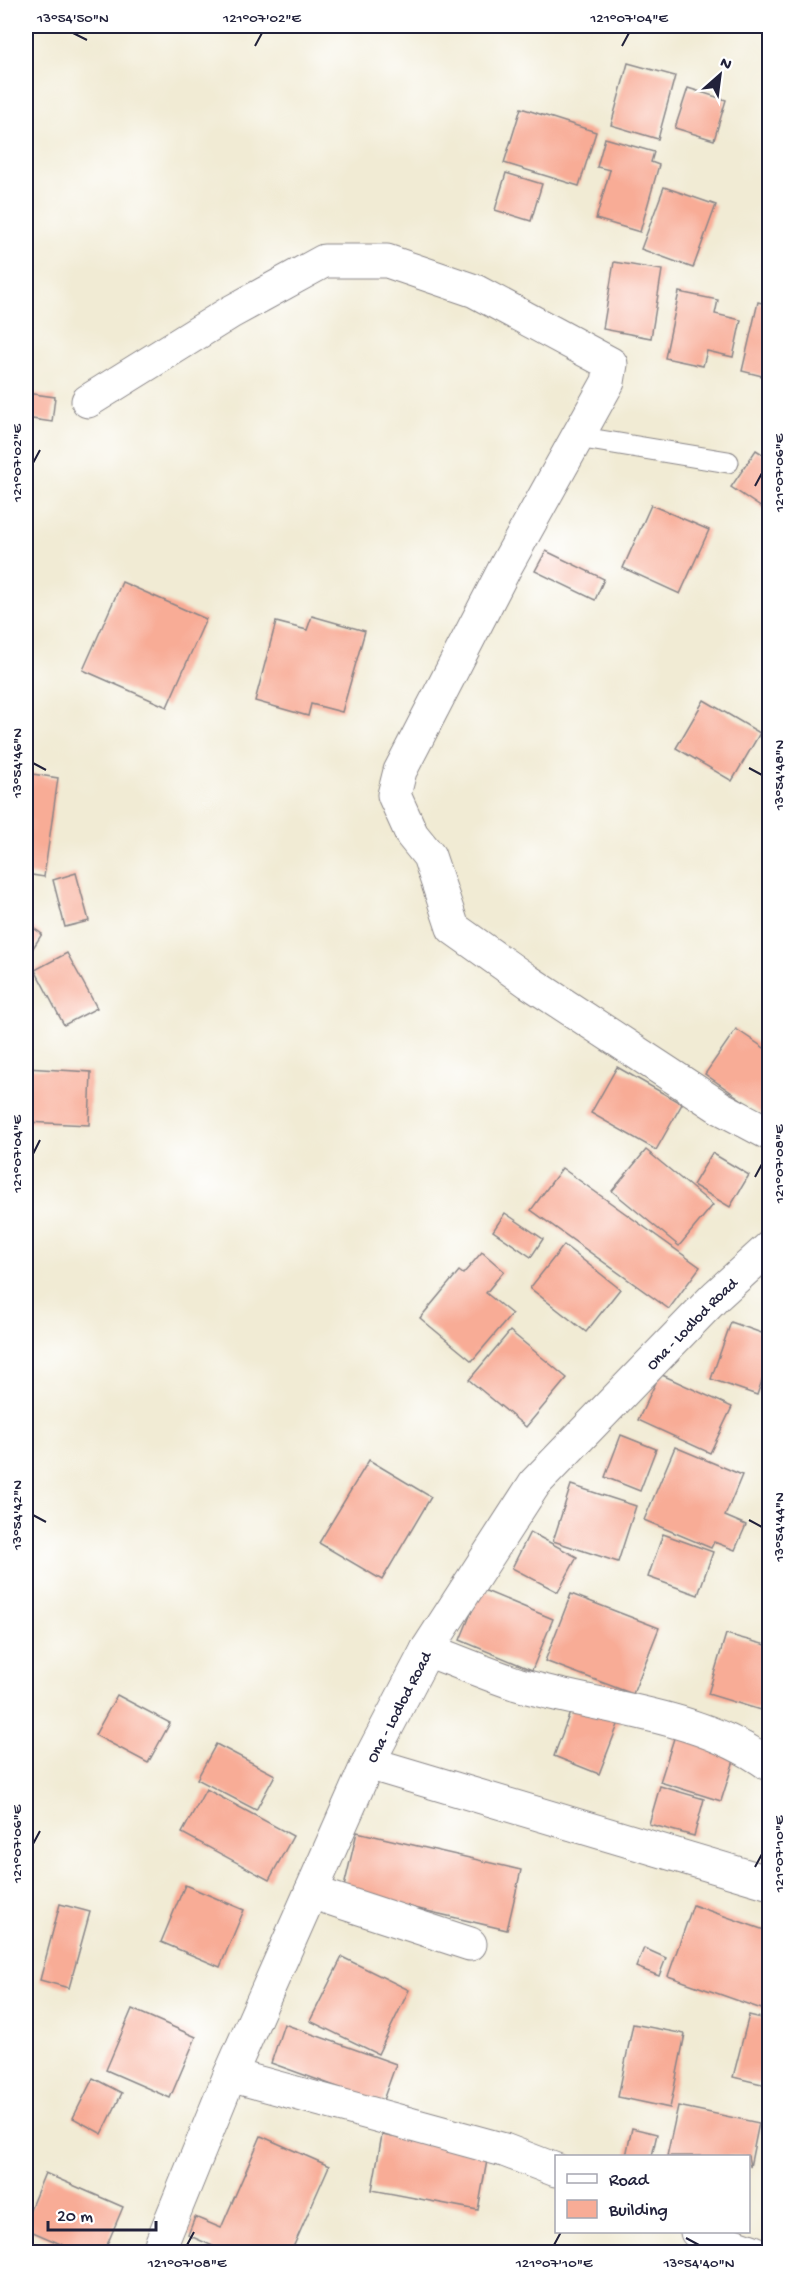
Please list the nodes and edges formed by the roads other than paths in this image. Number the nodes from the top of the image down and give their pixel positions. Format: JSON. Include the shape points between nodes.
{"nodes":[{"id":1,"x":88,"y":401,"type":"dead end"},
{"id":2,"x":578,"y":437,"type":"junction"},
{"id":3,"x":728,"y":462,"type":"dead end"},
{"id":4,"x":770,"y":1134,"type":"edge"},
{"id":5,"x":770,"y":1247,"type":"edge"},
{"id":6,"x":427,"y":1650,"type":"junction"},
{"id":7,"x":369,"y":1763,"type":"junction"},
{"id":8,"x":770,"y":1765,"type":"edge"},
{"id":9,"x":770,"y":1883,"type":"edge"},
{"id":10,"x":311,"y":1892,"type":"junction"},
{"id":11,"x":470,"y":1944,"type":"dead end"},
{"id":12,"x":230,"y":2075,"type":"junction"},
{"id":13,"x":555,"y":2170,"type":"edge"},
{"id":14,"x":700,"y":2233,"type":"edge"},
{"id":15,"x":158,"y":2253,"type":"edge"},
{"id":16,"x":754,"y":2253,"type":"edge"}],
"edges":[{"from":1,"to":2,"type":"street","via":[[231,312],[324,261],[387,261],[475,291],[611,364],[608,382]]},
{"from":2,"to":3,"type":"lane"},
{"from":2,"to":4,"type":"street","via":[[405,761],[394,795],[412,835],[429,856],[453,928],[721,1108]]},
{"from":5,"to":6,"type":"street","name":"Ona - Lodlod Road","via":[[716,1296],[535,1483]]},
{"from":6,"to":7,"type":"street","name":"Ona - Lodlod Road"},
{"from":6,"to":8,"type":"street","via":[[518,1684],[604,1702],[714,1735]]},
{"from":7,"to":9,"type":"street"},
{"from":7,"to":10,"type":"street","name":"Ona - Lodlod Road"},
{"from":10,"to":11,"type":"street"},
{"from":10,"to":12,"type":"street","name":"Ona - Lodlod Road"},
{"from":12,"to":13,"type":"street","via":[[504,2151]]},
{"from":12,"to":15,"type":"street","name":"Ona - Lodlod Road"},
{"from":14,"to":16,"type":"street"}]}
